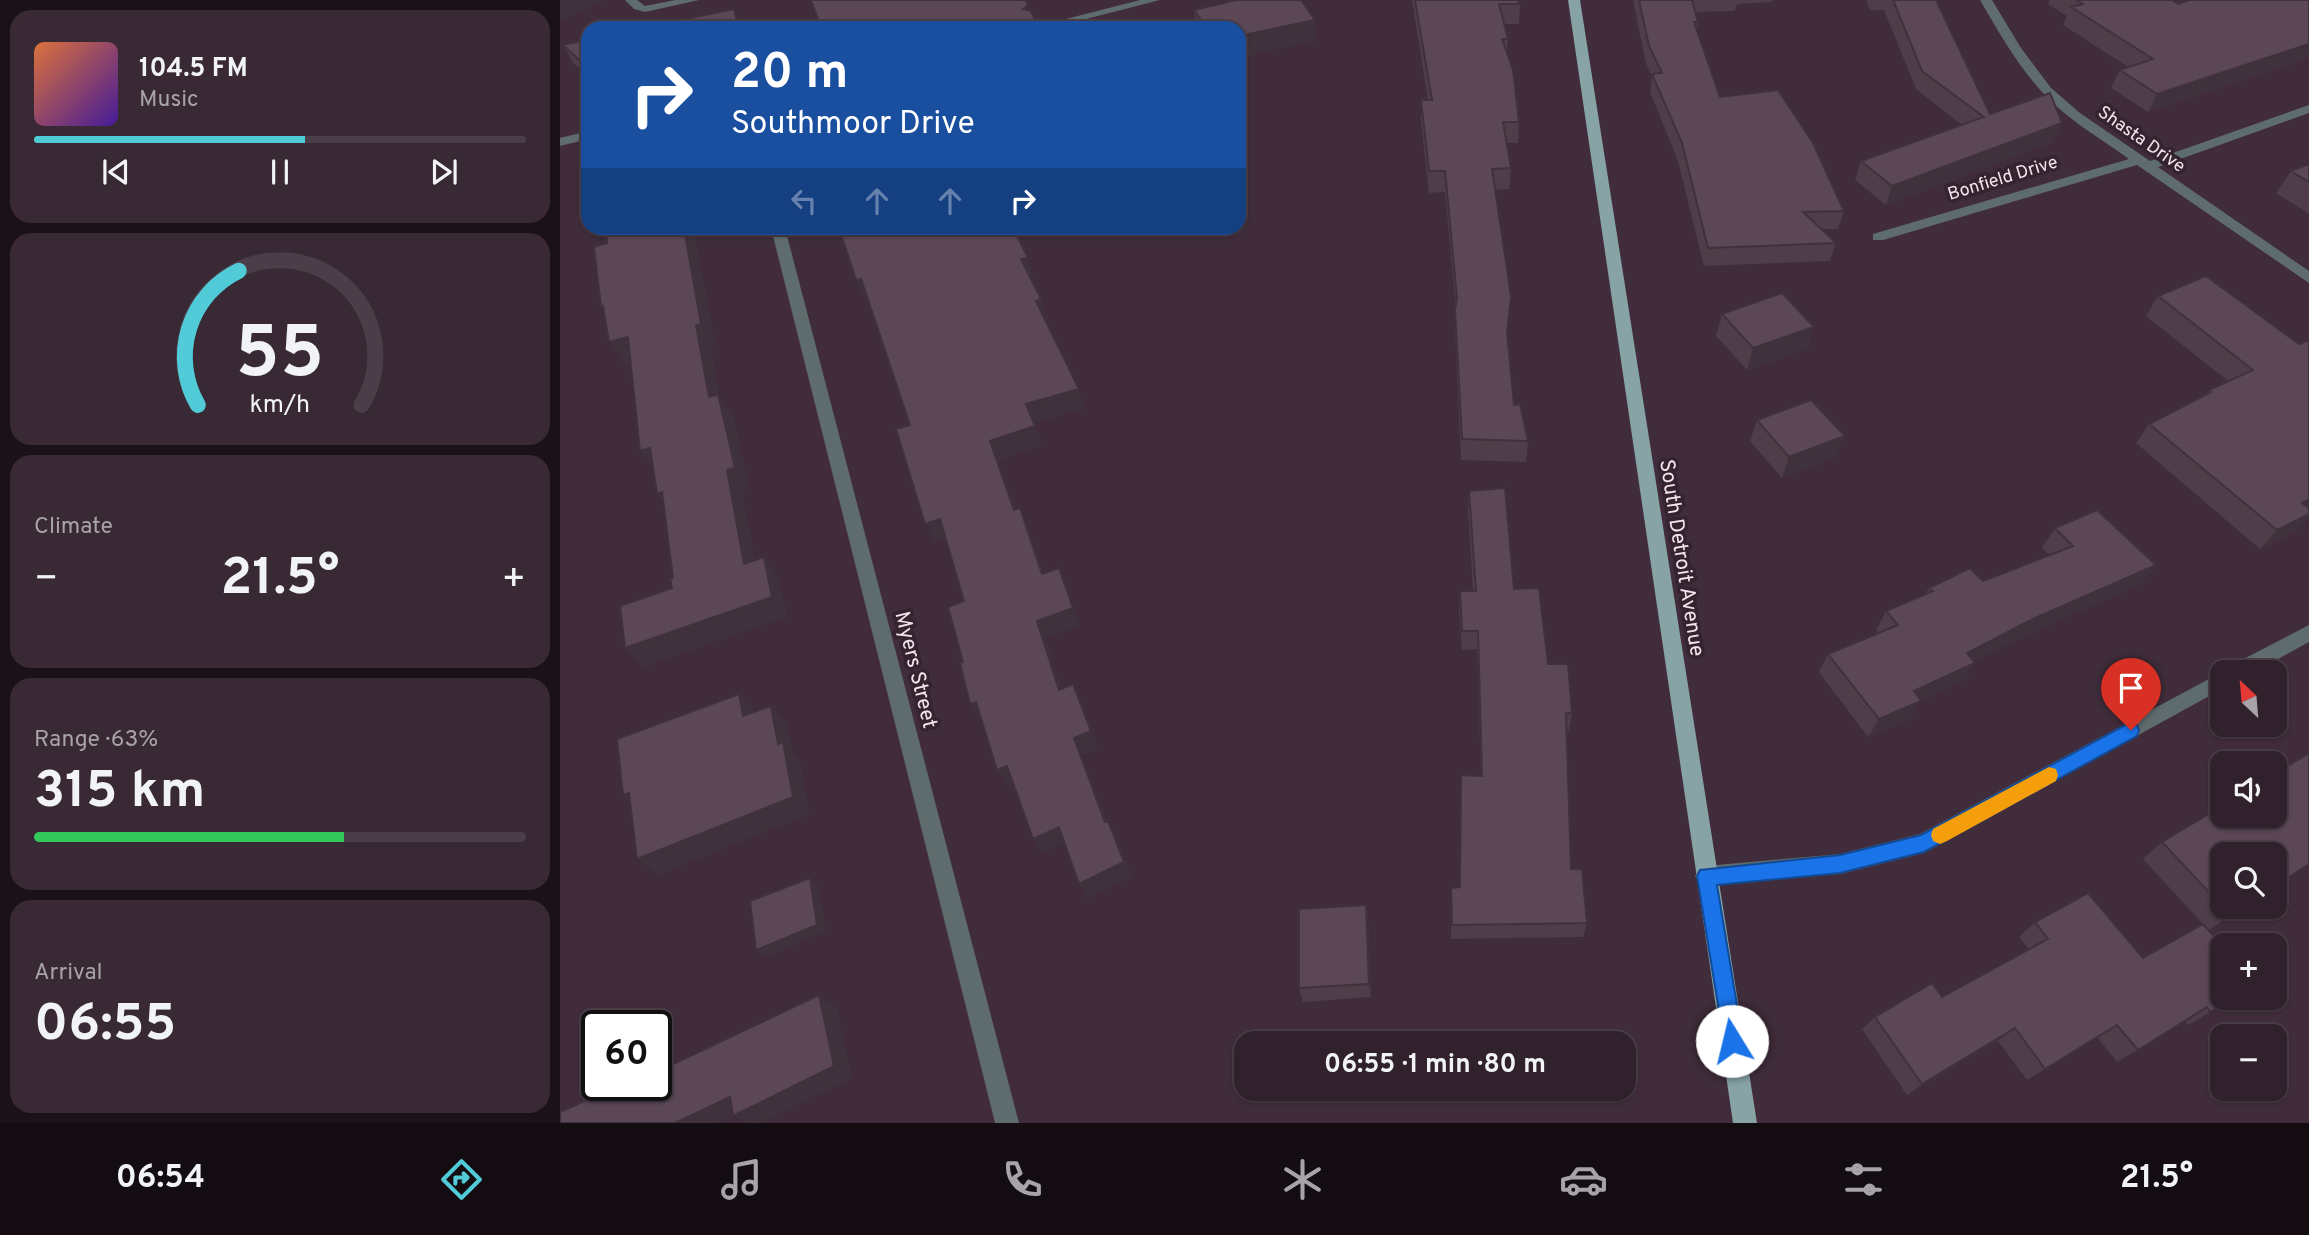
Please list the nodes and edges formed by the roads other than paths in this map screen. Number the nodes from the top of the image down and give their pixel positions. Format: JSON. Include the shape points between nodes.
{"nodes":[{"id":1,"x":631,"y":0,"type":"edge"},
{"id":2,"x":693,"y":0,"type":"edge"},
{"id":3,"x":1154,"y":0,"type":"edge"},
{"id":4,"x":1574,"y":0,"type":"edge"},
{"id":5,"x":1986,"y":0,"type":"edge"},
{"id":6,"x":1116,"y":4,"type":"edge"},
{"id":7,"x":1060,"y":21,"type":"edge"},
{"id":8,"x":2309,"y":109,"type":"edge"},
{"id":9,"x":581,"y":137,"type":"edge"},
{"id":10,"x":560,"y":142,"type":"edge"},
{"id":11,"x":2144,"y":163,"type":"junction"},
{"id":12,"x":780,"y":235,"type":"edge"},
{"id":13,"x":1878,"y":237,"type":"dead end"},
{"id":14,"x":2309,"y":278,"type":"edge"},
{"id":15,"x":2309,"y":633,"type":"edge"},
{"id":16,"x":2259,"y":660,"type":"edge"},
{"id":17,"x":2210,"y":687,"type":"edge"},
{"id":18,"x":1706,"y":876,"type":"junction"},
{"id":19,"x":1007,"y":1123,"type":"edge"},
{"id":20,"x":1745,"y":1123,"type":"edge"}],
"edges":[{"from":1,"to":2,"type":"street","via":[[645,9]]},
{"from":3,"to":6,"type":"street"},
{"from":4,"to":18,"type":"main road","name":"South Detroit Avenue"},
{"from":5,"to":11,"type":"street","name":"Shasta Drive","via":[[2045,91]]},
{"from":6,"to":7,"type":"street"},
{"from":8,"to":11,"type":"street","name":"Bonfield Drive"},
{"from":9,"to":10,"type":"street"},
{"from":11,"to":13,"type":"street","name":"Bonfield Drive"},
{"from":11,"to":14,"type":"street","name":"Shasta Drive"},
{"from":12,"to":19,"type":"street","name":"Myers Street"},
{"from":15,"to":16,"type":"street"},
{"from":17,"to":18,"type":"street","via":[[1924,844],[1840,864]]},
{"from":18,"to":20,"type":"main road","name":"South Detroit Avenue"}]}
